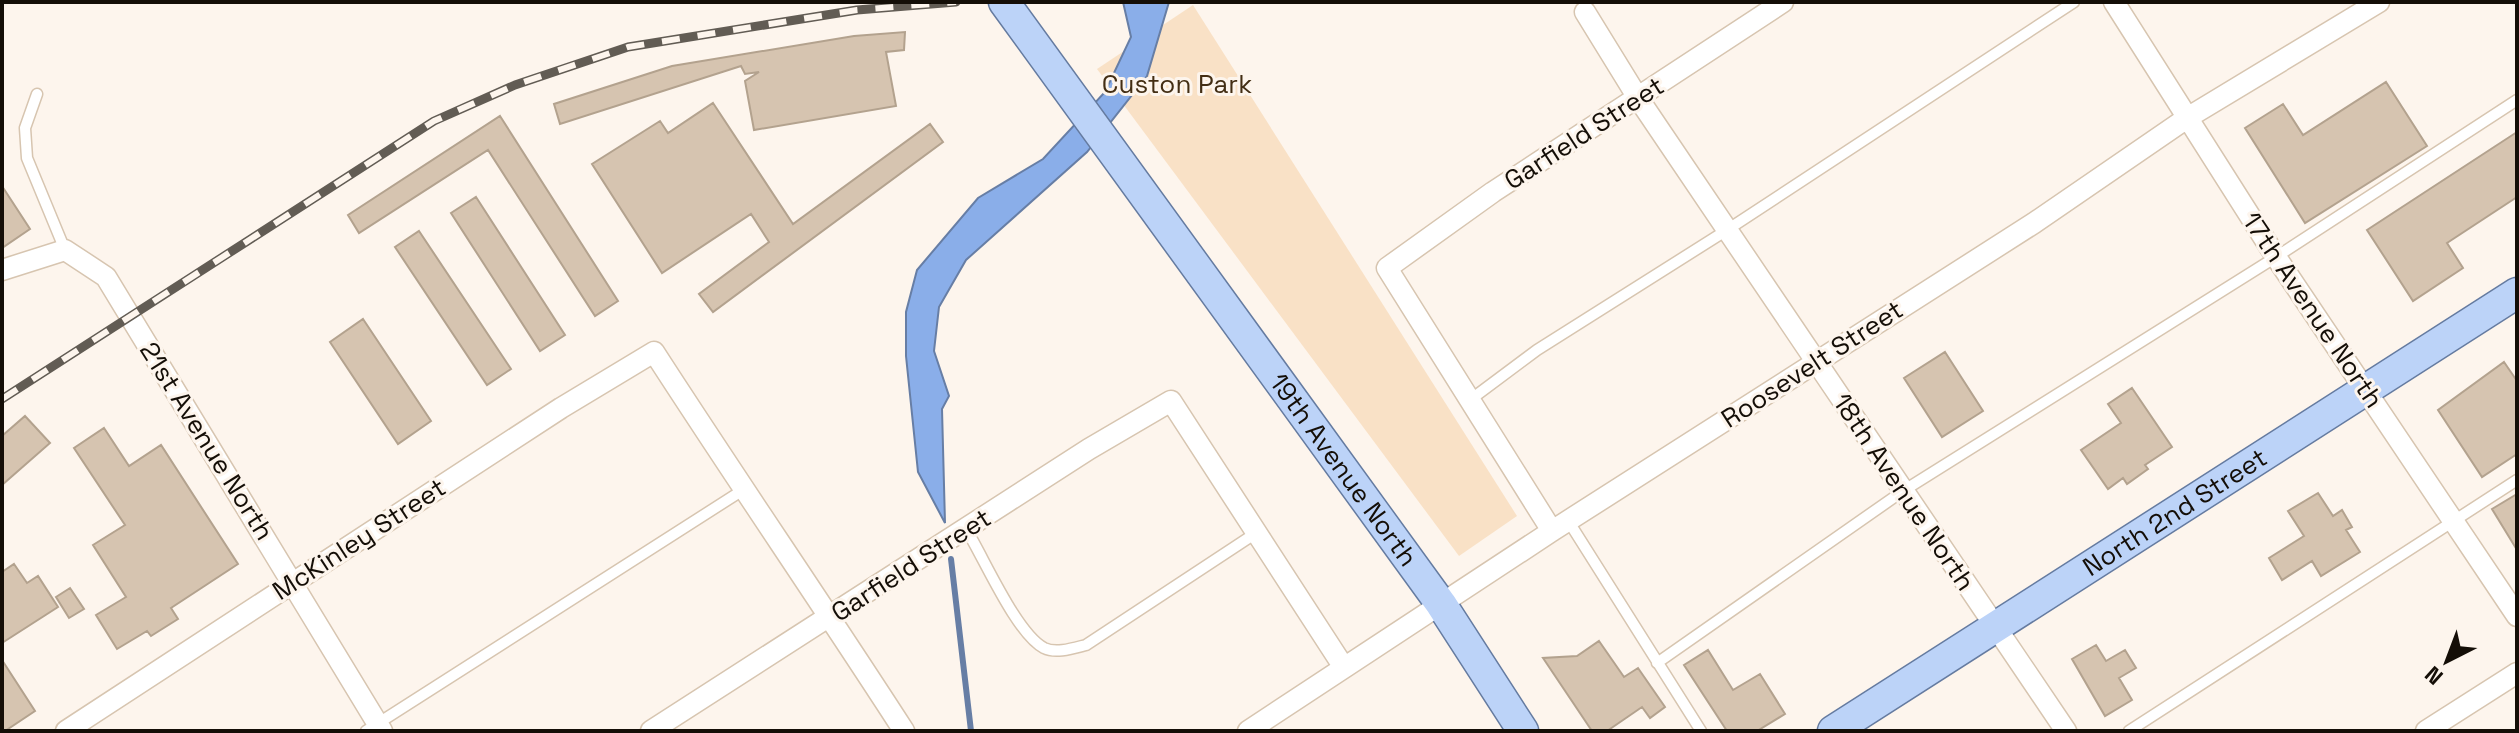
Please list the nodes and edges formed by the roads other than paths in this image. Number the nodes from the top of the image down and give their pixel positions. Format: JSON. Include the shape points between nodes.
{"nodes":[{"id":1,"x":1004,"y":2,"type":"edge"},
{"id":2,"x":1783,"y":2,"type":"edge"},
{"id":3,"x":2074,"y":2,"type":"edge"},
{"id":4,"x":2114,"y":2,"type":"edge"},
{"id":5,"x":2379,"y":2,"type":"edge"},
{"id":6,"x":1585,"y":12,"type":"dead end"},
{"id":7,"x":37,"y":94,"type":"dead end"},
{"id":8,"x":1638,"y":98,"type":"junction"},
{"id":9,"x":2517,"y":100,"type":"edge"},
{"id":10,"x":2187,"y":118,"type":"junction"},
{"id":11,"x":1727,"y":230,"type":"junction"},
{"id":12,"x":65,"y":250,"type":"junction"},
{"id":13,"x":2276,"y":257,"type":"junction"},
{"id":14,"x":2,"y":270,"type":"edge"},
{"id":15,"x":2517,"y":293,"type":"edge"},
{"id":16,"x":1816,"y":361,"type":"junction"},
{"id":17,"x":2367,"y":390,"type":"junction"},
{"id":18,"x":1470,"y":400,"type":"junction"},
{"id":19,"x":2517,"y":480,"type":"edge"},
{"id":20,"x":743,"y":490,"type":"junction"},
{"id":21,"x":1903,"y":491,"type":"junction"},
{"id":22,"x":2452,"y":522,"type":"junction"},
{"id":23,"x":1560,"y":526,"type":"junction"},
{"id":24,"x":966,"y":529,"type":"junction"},
{"id":25,"x":1256,"y":533,"type":"junction"},
{"id":26,"x":294,"y":582,"type":"junction"},
{"id":27,"x":1441,"y":604,"type":"junction"},
{"id":28,"x":2517,"y":616,"type":"edge"},
{"id":29,"x":831,"y":617,"type":"junction"},
{"id":30,"x":1996,"y":629,"type":"junction"},
{"id":31,"x":1657,"y":663,"type":"junction"},
{"id":32,"x":1343,"y":666,"type":"junction"},
{"id":33,"x":2517,"y":673,"type":"edge"},
{"id":34,"x":375,"y":729,"type":"edge"},
{"id":35,"x":66,"y":731,"type":"edge"},
{"id":36,"x":651,"y":731,"type":"edge"},
{"id":37,"x":904,"y":731,"type":"edge"},
{"id":38,"x":1248,"y":731,"type":"edge"},
{"id":39,"x":1523,"y":731,"type":"edge"},
{"id":40,"x":1701,"y":731,"type":"edge"},
{"id":41,"x":1833,"y":731,"type":"edge"},
{"id":42,"x":2066,"y":731,"type":"edge"},
{"id":43,"x":2129,"y":731,"type":"edge"},
{"id":44,"x":2426,"y":731,"type":"edge"}],
"edges":[{"from":1,"to":27,"type":"main road","name":"19th Avenue North"},
{"from":2,"to":8,"type":"street","name":"Garfield Street"},
{"from":3,"to":11,"type":"lane"},
{"from":4,"to":10,"type":"street","name":"17th Avenue North"},
{"from":5,"to":10,"type":"street","name":"Roosevelt Street"},
{"from":6,"to":8,"type":"street","name":"18th Avenue North"},
{"from":7,"to":12,"type":"lane","via":[[25,128],[27,158]]},
{"from":8,"to":11,"type":"street","name":"18th Avenue North"},
{"from":8,"to":18,"type":"street","name":"Garfield Street","via":[[1387,268]]},
{"from":9,"to":13,"type":"lane"},
{"from":10,"to":13,"type":"street","name":"17th Avenue North"},
{"from":10,"to":16,"type":"street","name":"Roosevelt Street","via":[[2034,223]]},
{"from":11,"to":16,"type":"street","name":"18th Avenue North"},
{"from":11,"to":18,"type":"lane","via":[[1537,350]]},
{"from":12,"to":14,"type":"street"},
{"from":12,"to":26,"type":"street","name":"21st Avenue North","via":[[106,277]]},
{"from":13,"to":17,"type":"street","name":"17th Avenue North"},
{"from":13,"to":21,"type":"lane"},
{"from":15,"to":17,"type":"main road","name":"North 2nd Street"},
{"from":16,"to":21,"type":"street","name":"18th Avenue North"},
{"from":16,"to":23,"type":"street","name":"Roosevelt Street"},
{"from":17,"to":22,"type":"street","name":"17th Avenue North"},
{"from":17,"to":30,"type":"main road","name":"North 2nd Street"},
{"from":18,"to":23,"type":"street"},
{"from":19,"to":22,"type":"lane"},
{"from":20,"to":26,"type":"street","name":"McKinley Street","via":[[654,352]]},
{"from":20,"to":29,"type":"street"},
{"from":20,"to":34,"type":"lane"},
{"from":21,"to":30,"type":"street","name":"18th Avenue North"},
{"from":21,"to":31,"type":"lane"},
{"from":22,"to":28,"type":"street","name":"17th Avenue North"},
{"from":22,"to":43,"type":"lane"},
{"from":23,"to":27,"type":"street","name":"Roosevelt Street"},
{"from":23,"to":31,"type":"lane"},
{"from":24,"to":25,"type":"lane","via":[[1014,617],[1046,649],[1065,650],[1086,645]]},
{"from":24,"to":25,"type":"street","name":"Garfield Street","via":[[1171,401]]},
{"from":24,"to":29,"type":"street","name":"Garfield Street"},
{"from":25,"to":32,"type":"street"},
{"from":26,"to":34,"type":"street","name":"21st Avenue North"},
{"from":26,"to":35,"type":"street","name":"McKinley Street"},
{"from":27,"to":32,"type":"street","name":"Roosevelt Street"},
{"from":27,"to":39,"type":"main road","name":"19th Avenue North"},
{"from":29,"to":36,"type":"street","name":"Garfield Street"},
{"from":29,"to":37,"type":"street"},
{"from":30,"to":41,"type":"main road","name":"North 2nd Street"},
{"from":30,"to":42,"type":"street","name":"18th Avenue North"},
{"from":31,"to":40,"type":"lane"},
{"from":32,"to":38,"type":"street","name":"Roosevelt Street"},
{"from":33,"to":44,"type":"street"}]}
